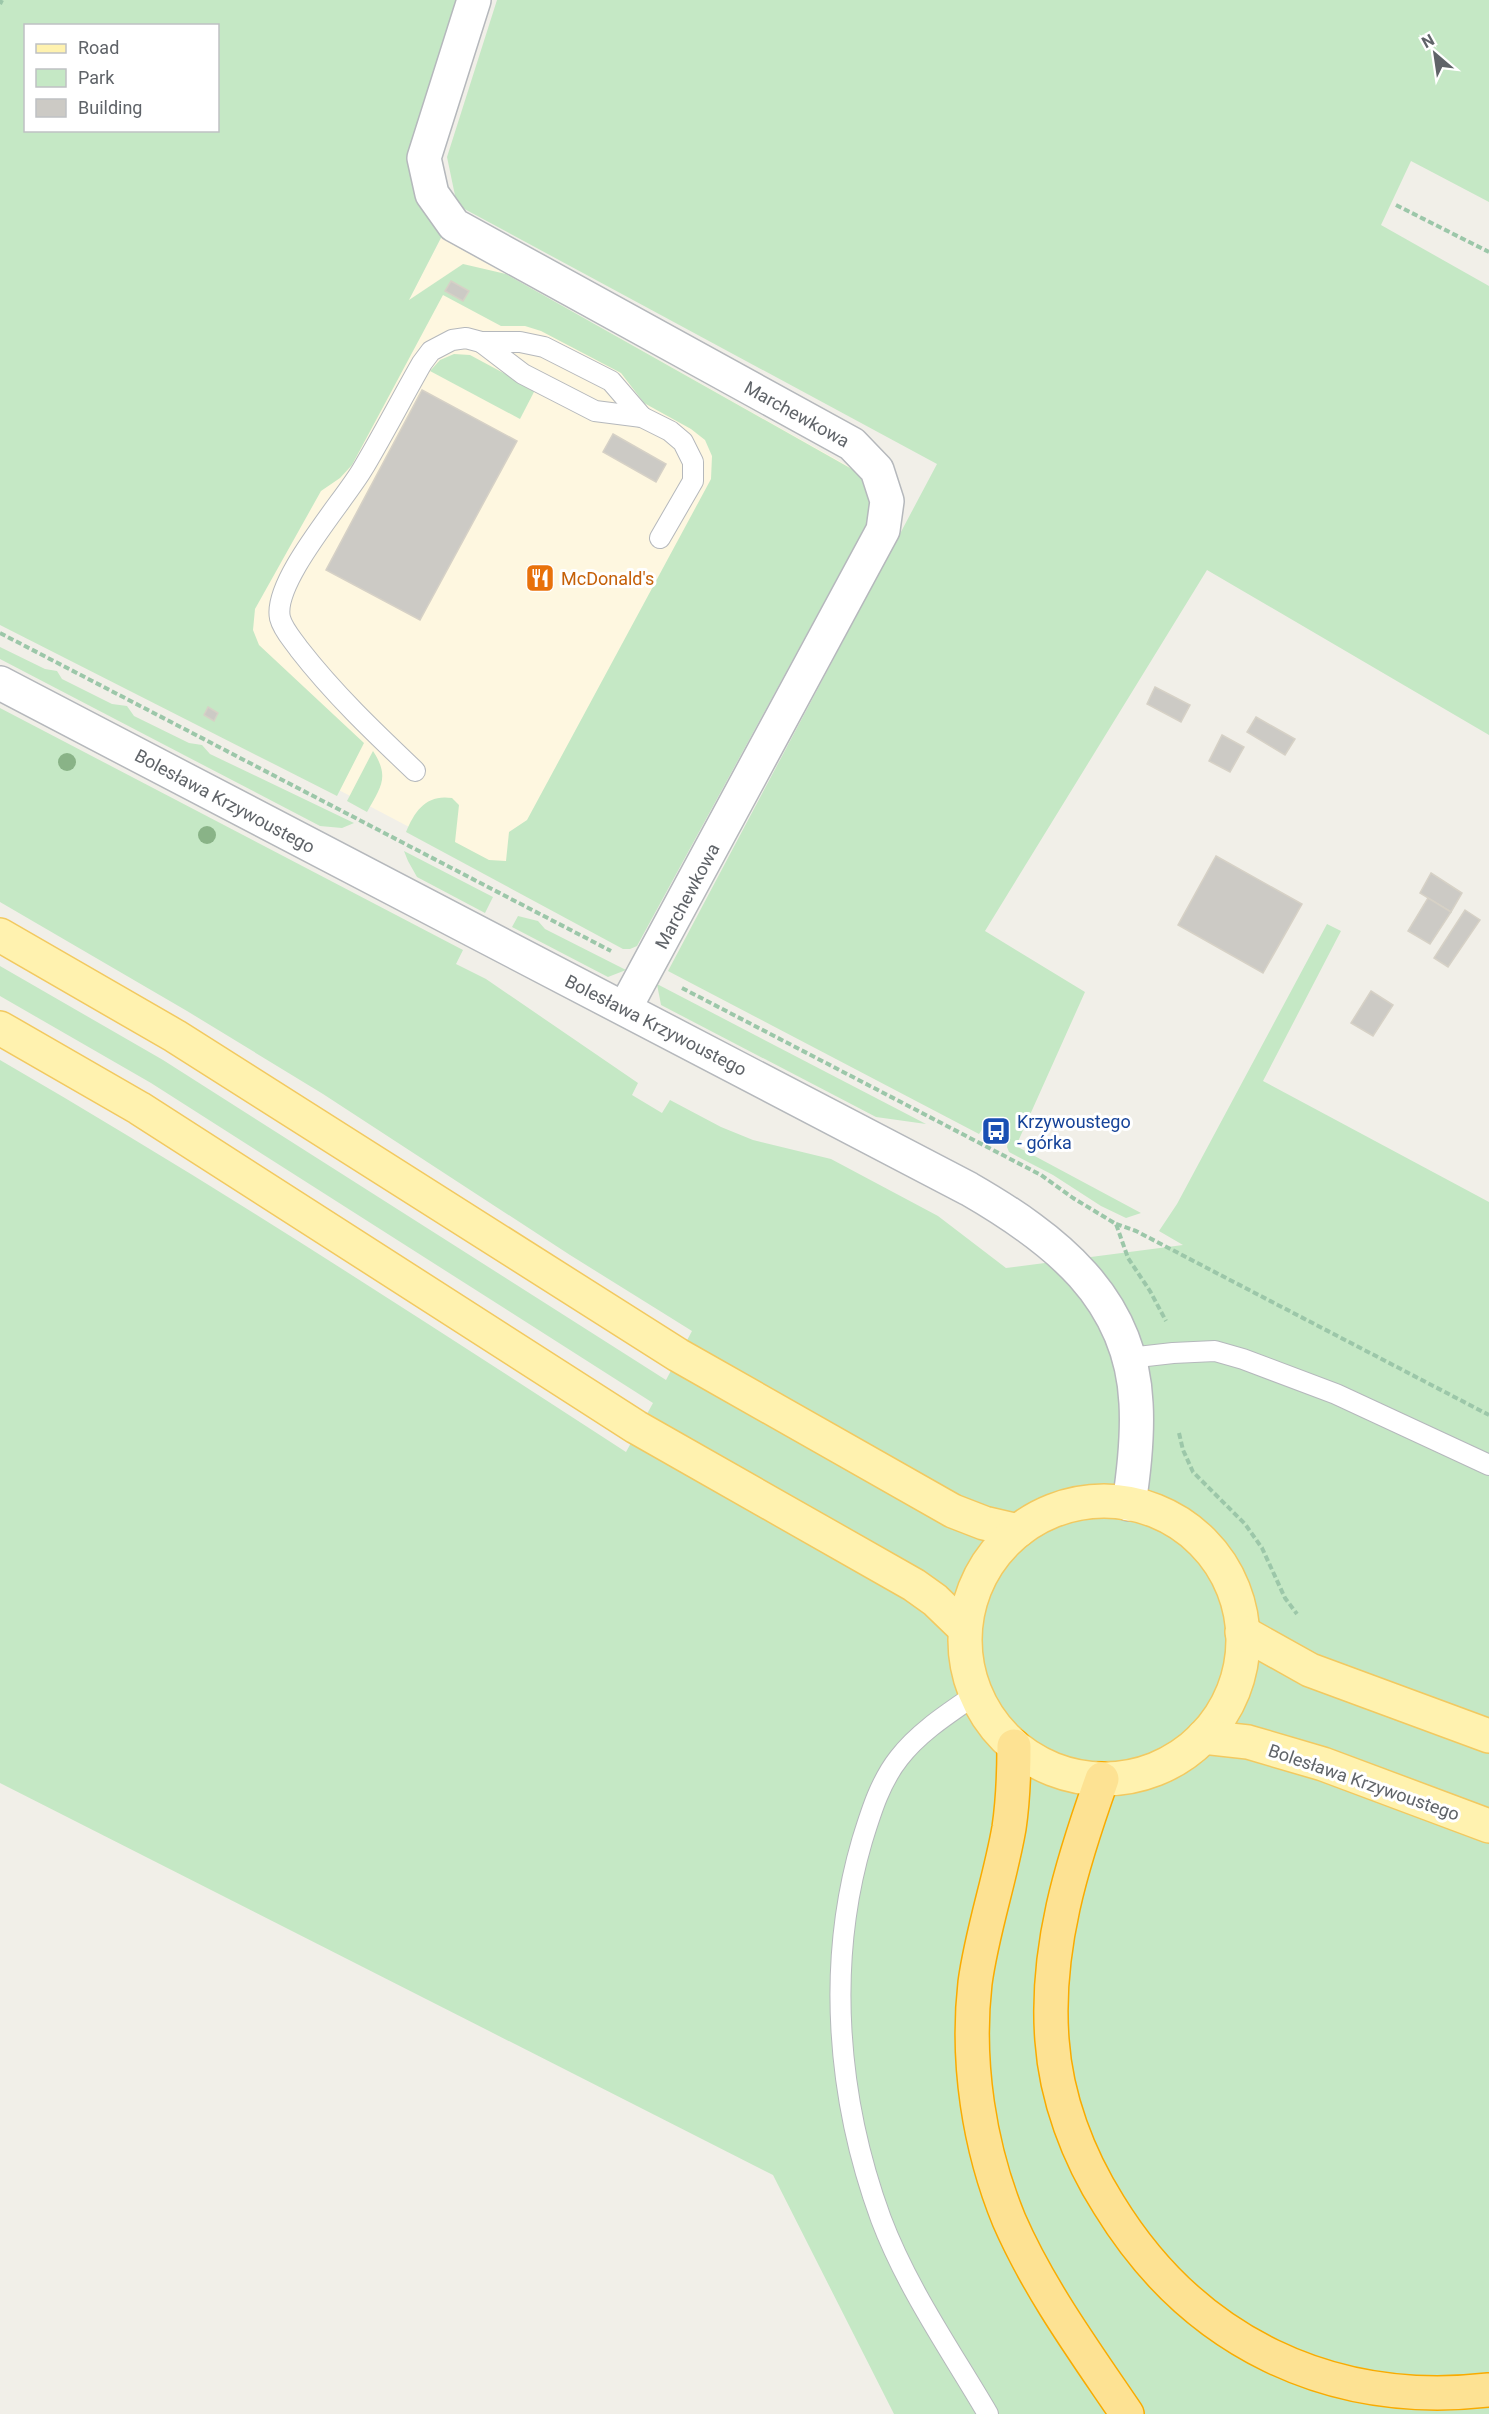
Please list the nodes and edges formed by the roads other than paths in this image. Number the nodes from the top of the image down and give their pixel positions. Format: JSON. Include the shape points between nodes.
{"nodes":[{"id":1,"x":474,"y":0,"type":"edge"},
{"id":2,"x":481,"y":342,"type":"junction"},
{"id":3,"x":642,"y":417,"type":"junction"},
{"id":4,"x":660,"y":538,"type":"dead end"},
{"id":5,"x":0,"y":683,"type":"edge"},
{"id":6,"x":415,"y":771,"type":"dead end"},
{"id":7,"x":0,"y":935,"type":"edge"},
{"id":8,"x":625,"y":1008,"type":"junction"},
{"id":9,"x":0,"y":1028,"type":"edge"},
{"id":10,"x":1129,"y":1358,"type":"junction"},
{"id":11,"x":1489,"y":1465,"type":"edge"},
{"id":12,"x":1129,"y":1504,"type":"junction"},
{"id":13,"x":1018,"y":1531,"type":"junction"},
{"id":14,"x":965,"y":1629,"type":"junction"},
{"id":15,"x":1242,"y":1632,"type":"junction"},
{"id":16,"x":975,"y":1695,"type":"junction"},
{"id":17,"x":1489,"y":1736,"type":"edge"},
{"id":18,"x":1203,"y":1737,"type":"junction"},
{"id":19,"x":1014,"y":1746,"type":"junction"},
{"id":20,"x":1102,"y":1779,"type":"junction"},
{"id":21,"x":1489,"y":1827,"type":"edge"},
{"id":22,"x":1489,"y":2390,"type":"edge"},
{"id":23,"x":988,"y":2414,"type":"edge"},
{"id":24,"x":1128,"y":2414,"type":"edge"}],
"edges":[{"from":1,"to":8,"type":"street","name":"Marchewkowa","via":[[424,158],[432,194],[454,225],[852,444],[877,470],[887,501],[883,531]]},
{"from":2,"to":3,"type":"lane","via":[[523,374],[595,411]]},
{"from":2,"to":3,"type":"lane","via":[[520,342],[544,347],[611,381]]},
{"from":2,"to":6,"type":"lane","via":[[452,340],[431,351],[279,603],[280,620],[312,666],[344,703]]},
{"from":3,"to":4,"type":"lane","via":[[683,442],[693,462],[693,481]]},
{"from":5,"to":8,"type":"street","name":"Bolesława Krzywoustego"},
{"from":7,"to":13,"type":"main road","via":[[185,1042],[678,1355],[953,1511]]},
{"from":8,"to":10,"type":"street","name":"Bolesława Krzywoustego","via":[[969,1189],[1031,1227],[1066,1256],[1093,1286],[1115,1322]]},
{"from":9,"to":14,"type":"main road","via":[[139,1108],[636,1427],[914,1584]]},
{"from":10,"to":11,"type":"lane","via":[[1215,1351],[1243,1359],[1336,1394]]},
{"from":10,"to":12,"type":"street","name":"Bolesława Krzywoustego","via":[[1136,1402]]},
{"from":12,"to":13,"type":"main road","via":[[1079,1504],[1047,1514]]},
{"from":12,"to":15,"type":"main road","via":[[1172,1520],[1208,1549],[1232,1588]]},
{"from":13,"to":14,"type":"main road","via":[[983,1572]]},
{"from":14,"to":16,"type":"main road","via":[[965,1653]]},
{"from":15,"to":17,"type":"main road","via":[[1310,1670]]},
{"from":15,"to":18,"type":"main road","via":[[1242,1652],[1233,1689],[1221,1714]]},
{"from":16,"to":19,"type":"main road","via":[[990,1721]]},
{"from":16,"to":23,"type":"lane","via":[[940,1719],[899,1758],[879,1792],[854,1869],[842,1941],[839,2008],[860,2153],[881,2220],[910,2281]]},
{"from":18,"to":20,"type":"main road","via":[[1164,1765],[1134,1776]]},
{"from":18,"to":21,"type":"main road","name":"Bolesława Krzywoustego","via":[[1248,1742],[1323,1764]]},
{"from":19,"to":20,"type":"main road","via":[[1034,1761],[1060,1772]]},
{"from":19,"to":24,"type":"highway","via":[[1009,1828],[975,1985],[973,2055],[982,2127],[997,2185],[1023,2247],[1067,2323]]},
{"from":20,"to":22,"type":"highway","via":[[1061,1914],[1052,1989],[1052,2040],[1064,2106],[1076,2140],[1121,2225],[1182,2297],[1231,2333],[1287,2364],[1389,2391],[1428,2394]]}]}
